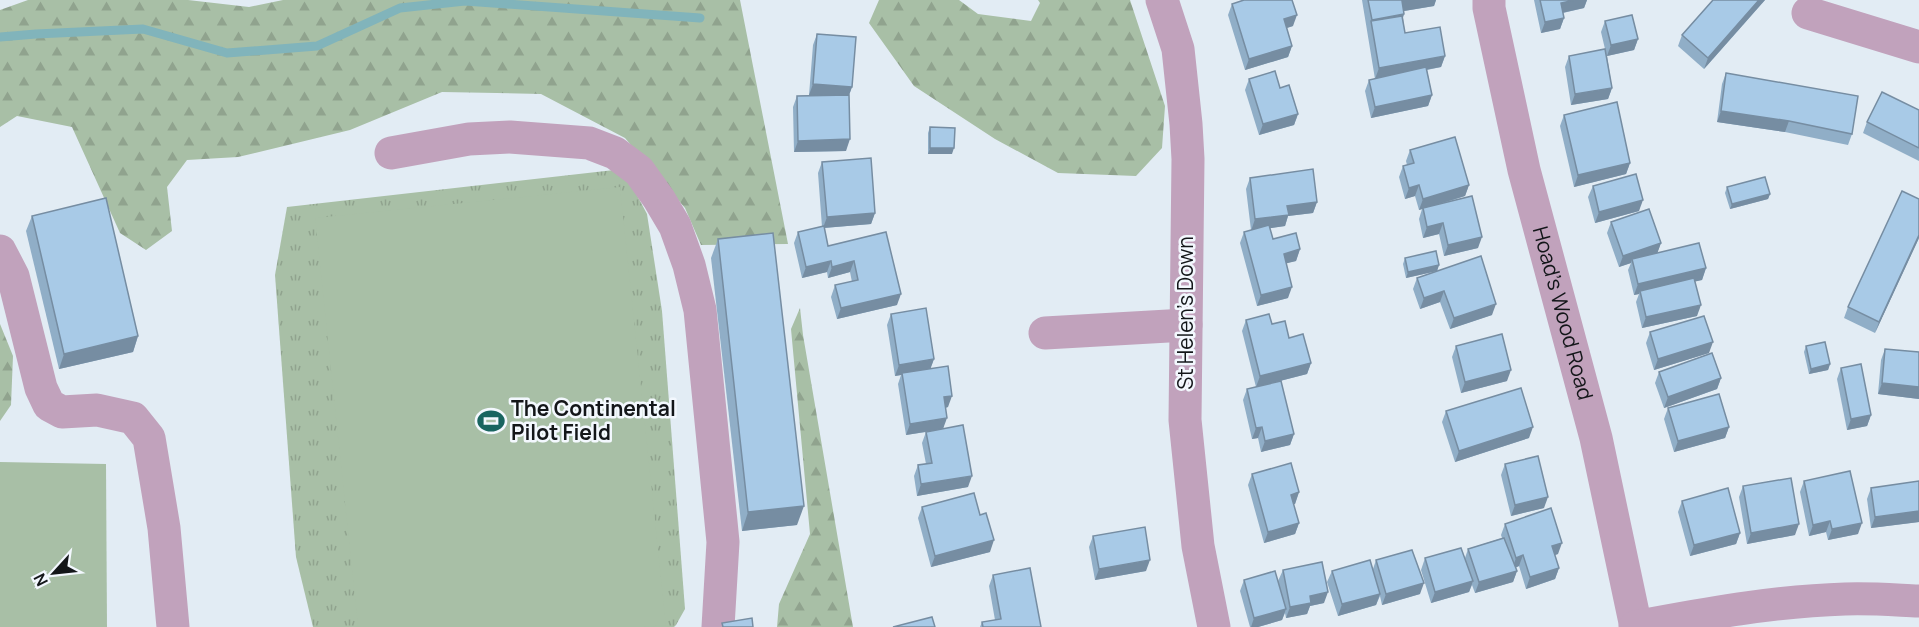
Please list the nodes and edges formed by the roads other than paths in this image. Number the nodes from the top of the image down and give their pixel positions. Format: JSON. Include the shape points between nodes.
{"nodes":[{"id":1,"x":1162,"y":0,"type":"edge"},
{"id":2,"x":1490,"y":0,"type":"edge"},
{"id":3,"x":1808,"y":13,"type":"dead end"},
{"id":4,"x":1919,"y":47,"type":"edge"},
{"id":5,"x":391,"y":153,"type":"dead end"},
{"id":6,"x":0,"y":251,"type":"edge"},
{"id":7,"x":1186,"y":325,"type":"junction"},
{"id":8,"x":1045,"y":333,"type":"dead end"},
{"id":9,"x":1919,"y":601,"type":"edge"},
{"id":10,"x":173,"y":627,"type":"edge"},
{"id":11,"x":718,"y":627,"type":"edge"},
{"id":12,"x":1214,"y":627,"type":"edge"},
{"id":13,"x":1636,"y":627,"type":"edge"}],
"edges":[{"from":1,"to":7,"type":"street","name":"St Helen's Down","via":[[1178,49],[1186,124]]},
{"from":2,"to":13,"type":"street","name":"Hoad's Wood Road","via":[[1524,170],[1596,438]]},
{"from":3,"to":4,"type":"street"},
{"from":5,"to":11,"type":"street","via":[[469,139],[510,137],[589,143],[615,153],[639,171],[659,199],[675,226],[700,310],[723,542]]},
{"from":6,"to":10,"type":"street","via":[[13,276],[41,388],[49,405],[62,412],[97,410],[133,418],[149,438],[164,528]]},
{"from":7,"to":8,"type":"street"},
{"from":7,"to":12,"type":"street","name":"St Helen's Down","via":[[1186,428],[1198,546]]},
{"from":9,"to":13,"type":"street","via":[[1846,599],[1787,603]]}]}
